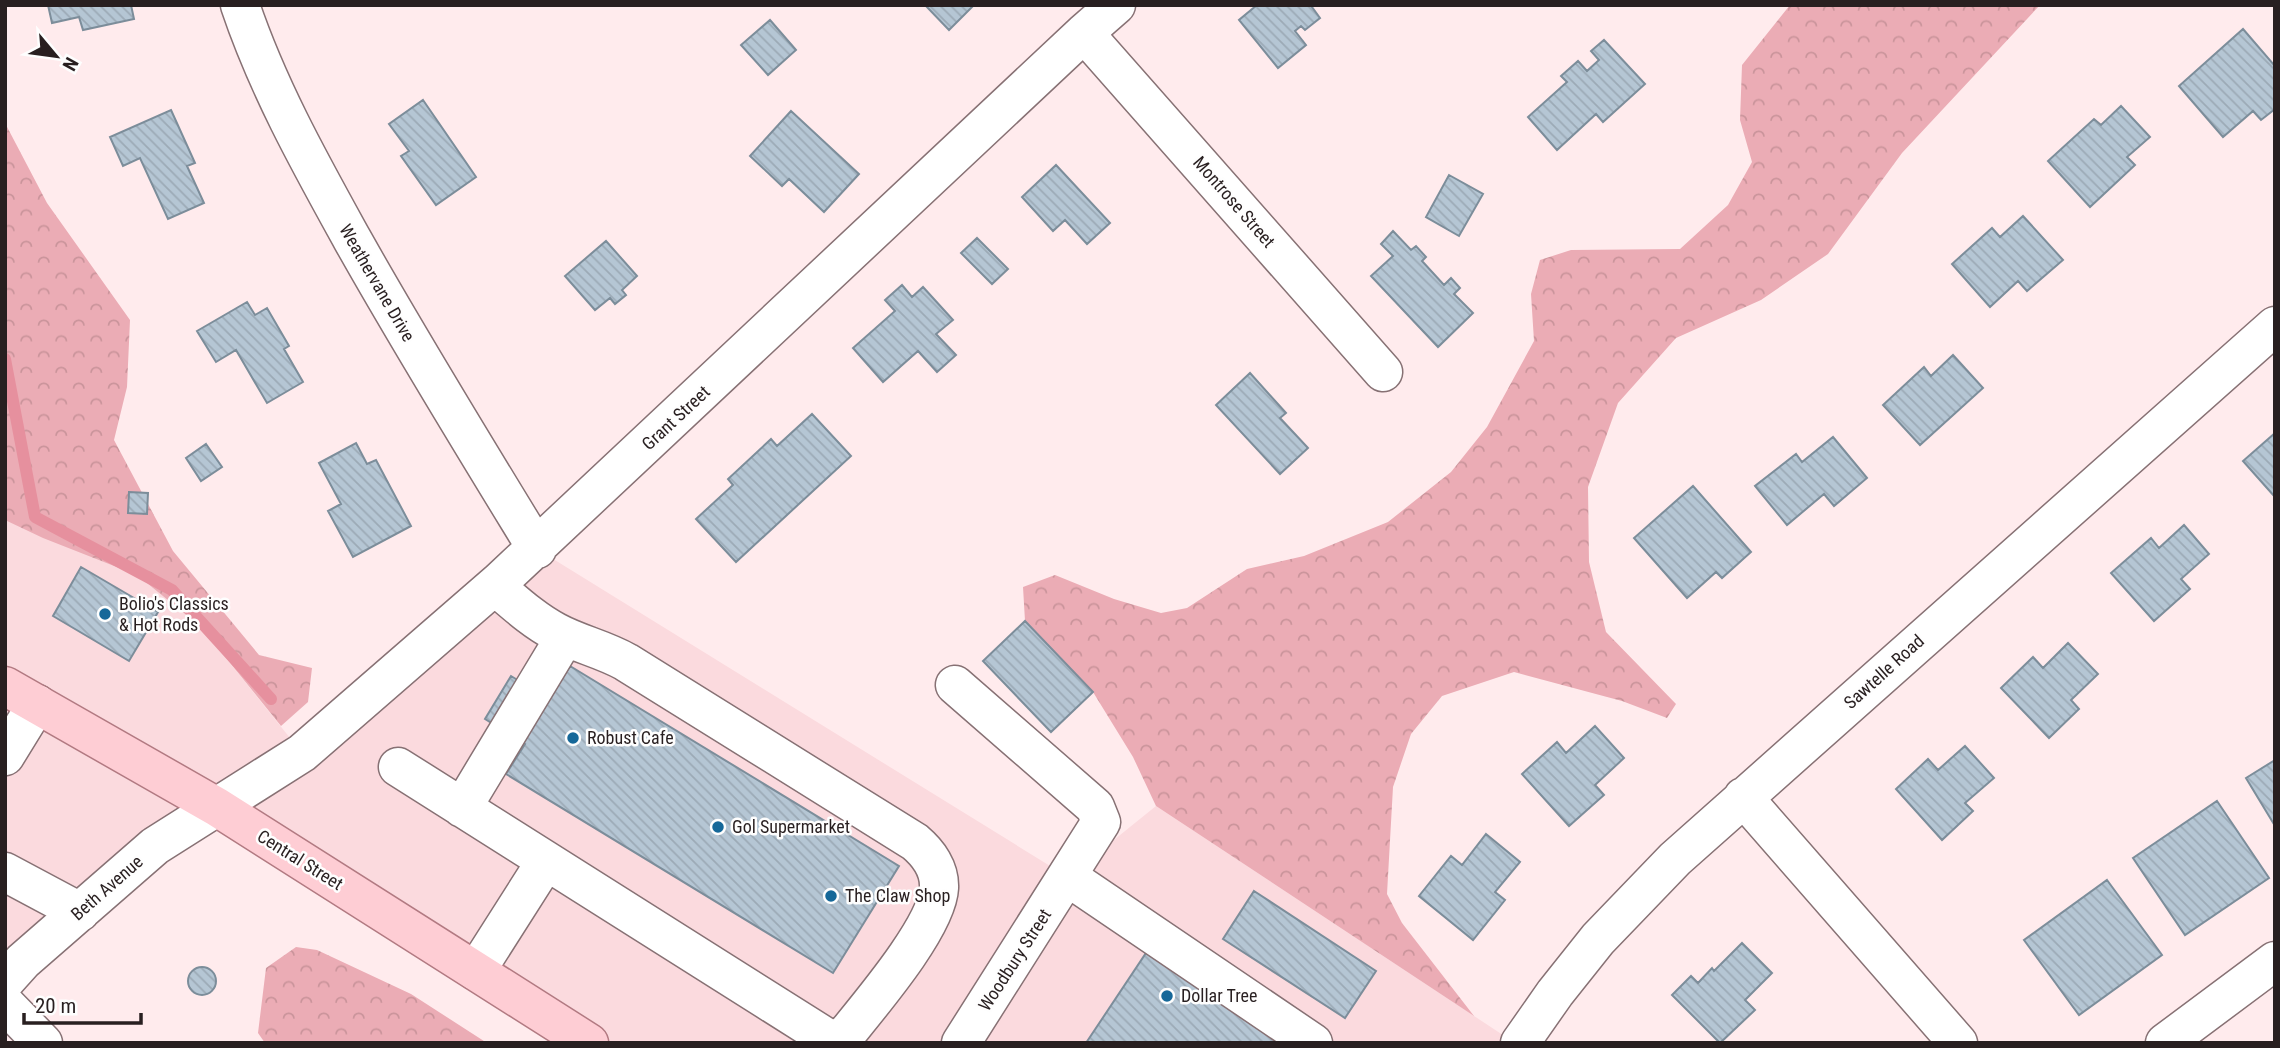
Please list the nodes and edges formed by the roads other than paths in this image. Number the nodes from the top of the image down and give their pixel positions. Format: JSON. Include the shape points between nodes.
{"nodes":[{"id":1,"x":240,"y":5,"type":"edge"},
{"id":2,"x":1116,"y":5,"type":"edge"},
{"id":3,"x":1084,"y":33,"type":"junction"},
{"id":4,"x":2275,"y":326,"type":"edge"},
{"id":5,"x":1383,"y":372,"type":"dead end"},
{"id":6,"x":537,"y":549,"type":"junction"},
{"id":7,"x":495,"y":586,"type":"junction"},
{"id":8,"x":565,"y":637,"type":"junction"},
{"id":9,"x":955,"y":685,"type":"dead end"},
{"id":10,"x":21,"y":695,"type":"edge"},
{"id":11,"x":5,"y":756,"type":"edge"},
{"id":12,"x":398,"y":767,"type":"dead end"},
{"id":13,"x":1743,"y":797,"type":"junction"},
{"id":14,"x":217,"y":807,"type":"junction"},
{"id":15,"x":462,"y":808,"type":"junction"},
{"id":16,"x":546,"y":861,"type":"junction"},
{"id":17,"x":5,"y":872,"type":"edge"},
{"id":18,"x":1068,"y":877,"type":"junction"},
{"id":19,"x":80,"y":912,"type":"junction"},
{"id":20,"x":2275,"y":961,"type":"edge"},
{"id":21,"x":476,"y":971,"type":"junction"},
{"id":22,"x":5,"y":981,"type":"edge"},
{"id":23,"x":5,"y":1004,"type":"edge"},
{"id":24,"x":43,"y":1043,"type":"edge"},
{"id":25,"x":589,"y":1043,"type":"edge"},
{"id":26,"x":837,"y":1043,"type":"edge"},
{"id":27,"x":961,"y":1043,"type":"edge"},
{"id":28,"x":1313,"y":1043,"type":"edge"},
{"id":29,"x":1520,"y":1043,"type":"edge"},
{"id":30,"x":1958,"y":1043,"type":"edge"},
{"id":31,"x":2165,"y":1043,"type":"edge"}],
"edges":[{"from":1,"to":6,"type":"street","name":"Weathervane Drive","via":[[293,134],[402,329]]},
{"from":2,"to":3,"type":"street","name":"Grant Street"},
{"from":3,"to":5,"type":"street","name":"Montrose Street"},
{"from":3,"to":6,"type":"street","name":"Grant Street"},
{"from":4,"to":13,"type":"street","name":"Sawtelle Road"},
{"from":6,"to":7,"type":"street","name":"Grant Street"},
{"from":7,"to":8,"type":"street"},
{"from":7,"to":14,"type":"street","name":"Grant Street","via":[[302,753]]},
{"from":8,"to":15,"type":"street"},
{"from":8,"to":26,"type":"street","via":[[618,658],[926,851],[939,877],[939,890],[926,927]]},
{"from":9,"to":18,"type":"street","name":"Woodbury Street","via":[[1095,807],[1101,822]]},
{"from":10,"to":11,"type":"street"},
{"from":10,"to":14,"type":"main road","name":"Central Street"},
{"from":12,"to":15,"type":"street"},
{"from":13,"to":29,"type":"street","name":"Sawtelle Road","via":[[1598,939]]},
{"from":13,"to":30,"type":"street"},
{"from":14,"to":19,"type":"street","name":"Beth Avenue","via":[[155,846]]},
{"from":14,"to":21,"type":"main road","name":"Central Street"},
{"from":15,"to":16,"type":"street"},
{"from":16,"to":21,"type":"street"},
{"from":16,"to":26,"type":"street"},
{"from":17,"to":19,"type":"street"},
{"from":18,"to":27,"type":"street","name":"Woodbury Street"},
{"from":18,"to":28,"type":"street"},
{"from":19,"to":22,"type":"street","name":"Beth Avenue"},
{"from":20,"to":31,"type":"street"},
{"from":21,"to":25,"type":"main road","name":"Central Street"},
{"from":23,"to":24,"type":"street"}]}
